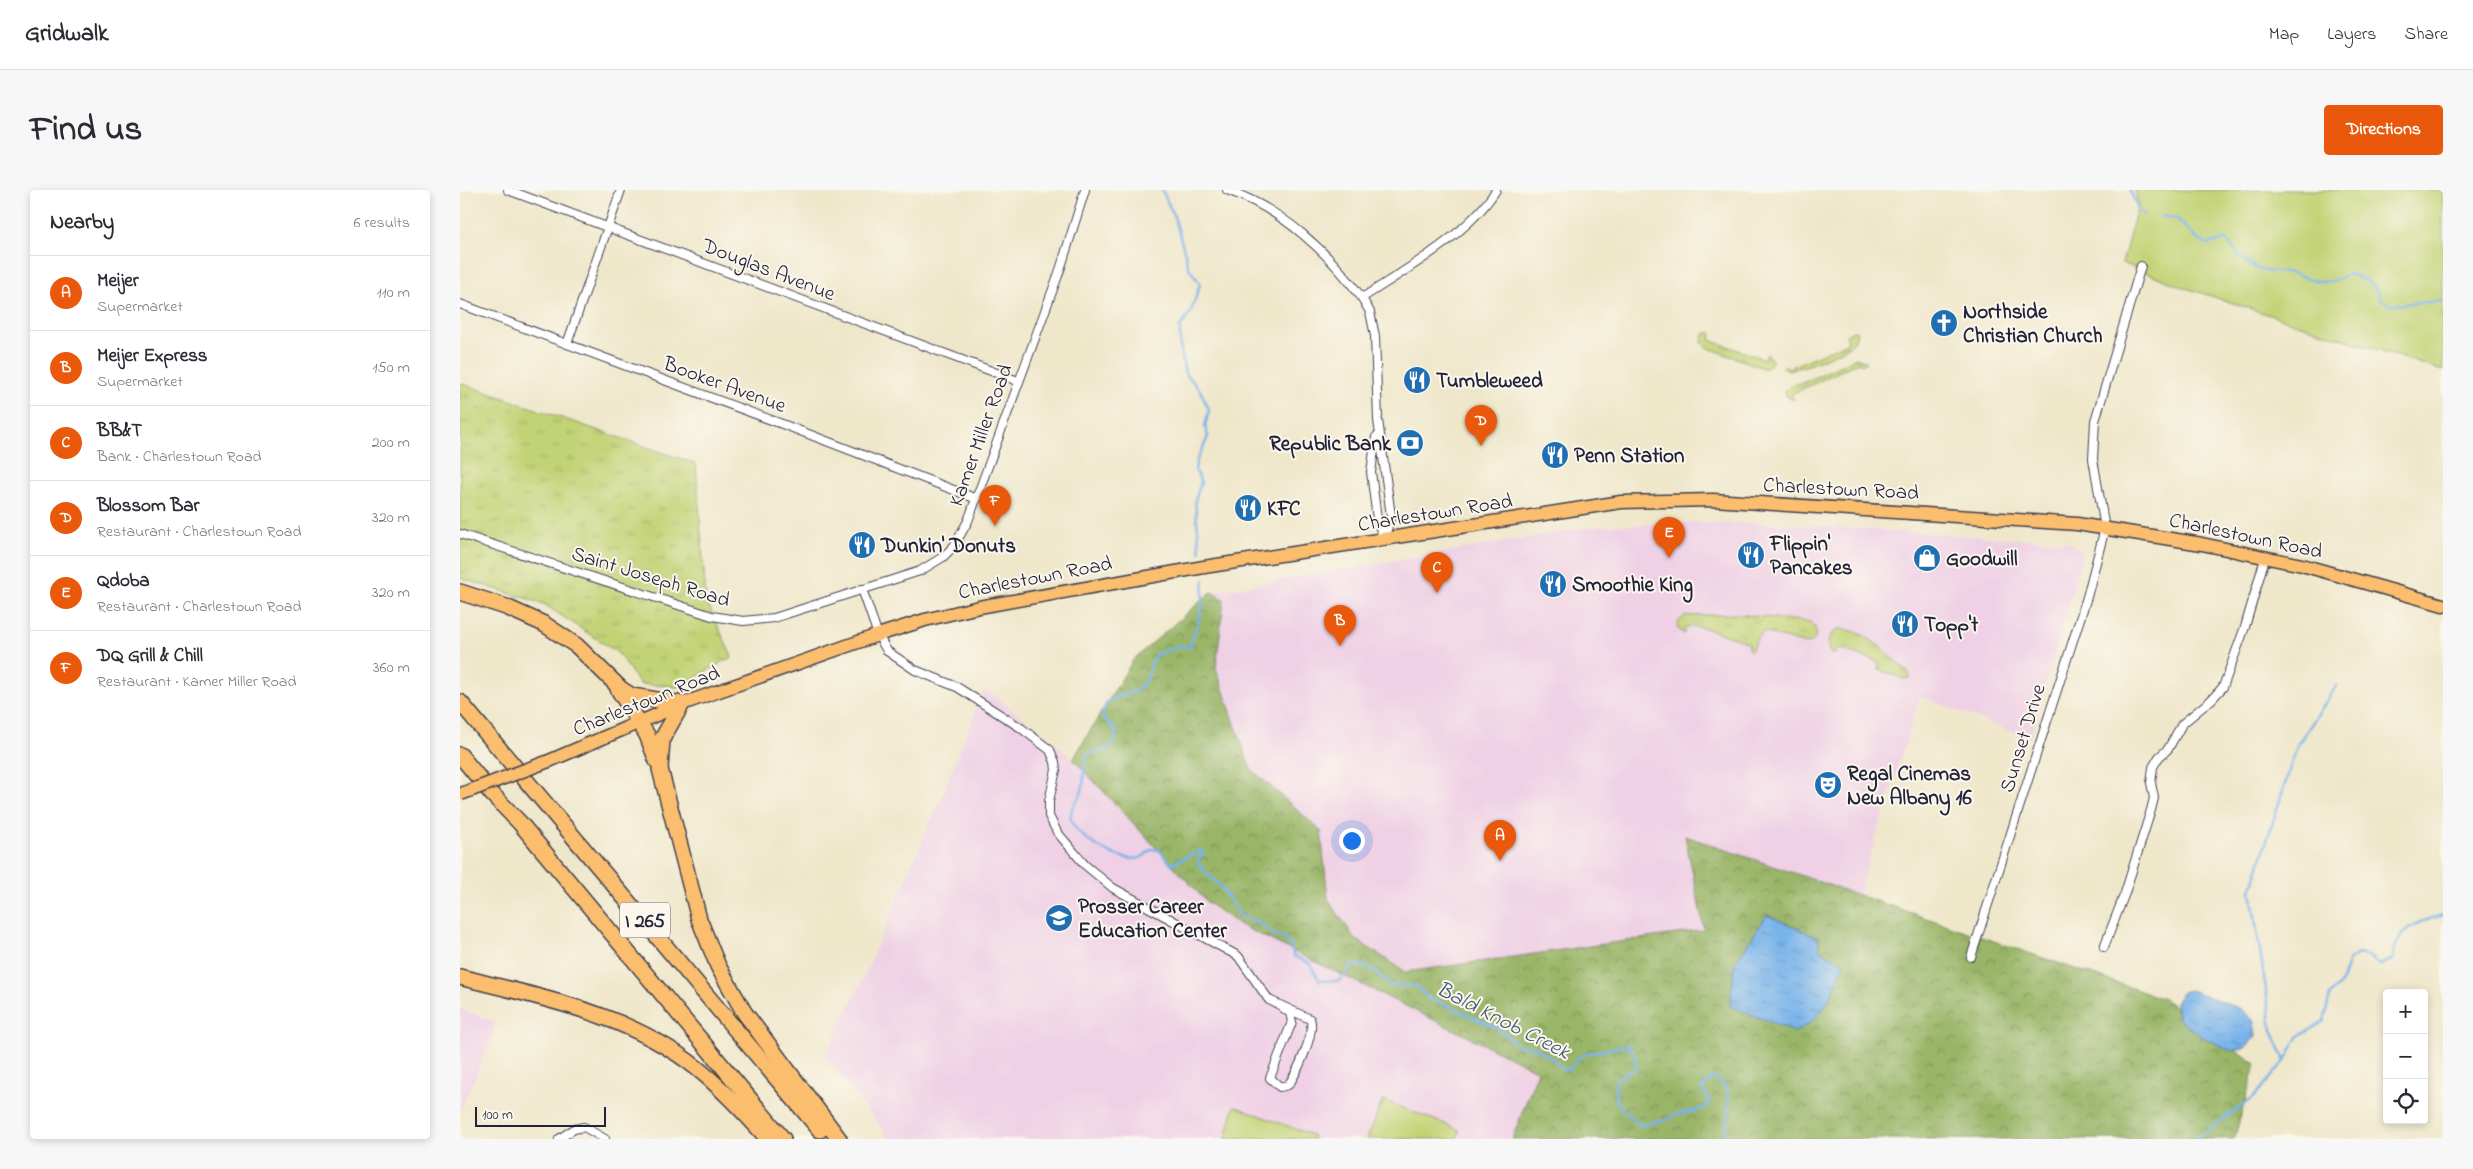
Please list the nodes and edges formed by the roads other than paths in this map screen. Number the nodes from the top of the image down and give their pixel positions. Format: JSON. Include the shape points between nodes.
{"nodes":[{"id":1,"x":508,"y":190,"type":"edge"},
{"id":2,"x":622,"y":190,"type":"edge"},
{"id":3,"x":1085,"y":190,"type":"edge"},
{"id":4,"x":1227,"y":190,"type":"edge"},
{"id":5,"x":1496,"y":190,"type":"edge"},
{"id":6,"x":608,"y":228,"type":"junction"},
{"id":7,"x":2141,"y":266,"type":"dead end"},
{"id":8,"x":1362,"y":298,"type":"junction"},
{"id":9,"x":460,"y":304,"type":"edge"},
{"id":10,"x":567,"y":344,"type":"junction"},
{"id":11,"x":1018,"y":381,"type":"junction"},
{"id":12,"x":1378,"y":425,"type":"junction"},
{"id":13,"x":977,"y":499,"type":"junction"},
{"id":14,"x":2105,"y":528,"type":"junction"},
{"id":15,"x":460,"y":534,"type":"edge"},
{"id":16,"x":1384,"y":540,"type":"junction"},
{"id":17,"x":2265,"y":558,"type":"junction"},
{"id":18,"x":862,"y":589,"type":"junction"},
{"id":19,"x":460,"y":592,"type":"edge"},
{"id":20,"x":2443,"y":604,"type":"edge"},
{"id":21,"x":878,"y":635,"type":"junction"},
{"id":22,"x":613,"y":682,"type":"junction"},
{"id":23,"x":460,"y":702,"type":"edge"},
{"id":24,"x":682,"y":704,"type":"junction"},
{"id":25,"x":638,"y":723,"type":"junction"},
{"id":26,"x":460,"y":755,"type":"edge"},
{"id":27,"x":660,"y":769,"type":"junction"},
{"id":28,"x":460,"y":794,"type":"edge"},
{"id":29,"x":2104,"y":947,"type":"dead end"},
{"id":30,"x":1971,"y":957,"type":"dead end"},
{"id":31,"x":460,"y":977,"type":"edge"},
{"id":32,"x":1283,"y":1008,"type":"junction"},
{"id":33,"x":559,"y":1139,"type":"edge"},
{"id":34,"x":605,"y":1139,"type":"edge"},
{"id":35,"x":768,"y":1139,"type":"edge"},
{"id":36,"x":783,"y":1139,"type":"edge"},
{"id":37,"x":828,"y":1139,"type":"edge"},
{"id":38,"x":839,"y":1139,"type":"edge"}],
"edges":[{"from":1,"to":6,"type":"street","name":"Douglas Avenue"},
{"from":2,"to":6,"type":"street"},
{"from":3,"to":11,"type":"street","name":"Kamer Miller Road","via":[[1060,270]]},
{"from":4,"to":8,"type":"street","via":[[1298,228]]},
{"from":5,"to":8,"type":"street","via":[[1479,212],[1449,238]]},
{"from":6,"to":10,"type":"street"},
{"from":6,"to":11,"type":"street","name":"Douglas Avenue"},
{"from":7,"to":14,"type":"street","via":[[2095,420],[2093,459]]},
{"from":8,"to":12,"type":"street","via":[[1370,312],[1376,336]]},
{"from":9,"to":10,"type":"street","name":"Booker Avenue"},
{"from":10,"to":13,"type":"street","name":"Booker Avenue"},
{"from":11,"to":13,"type":"street","name":"Kamer Miller Road"},
{"from":12,"to":16,"type":"street","via":[[1391,516]]},
{"from":12,"to":16,"type":"street","via":[[1370,472],[1377,519]]},
{"from":13,"to":18,"type":"street","name":"Kamer Miller Road","via":[[961,534],[943,557],[920,571]]},
{"from":14,"to":16,"type":"main road","name":"Charlestown Road","via":[[1986,517],[1679,500],[1621,502]]},
{"from":14,"to":17,"type":"main road","name":"Charlestown Road"},
{"from":14,"to":30,"type":"street","name":"Sunset Drive"},
{"from":15,"to":18,"type":"street","name":"Saint Joseph Road","via":[[727,620],[759,620],[789,615]]},
{"from":16,"to":21,"type":"main road","name":"Charlestown Road","via":[[1008,600]]},
{"from":17,"to":20,"type":"main road","name":"Charlestown Road","via":[[2362,580]]},
{"from":17,"to":29,"type":"street","via":[[2222,687],[2182,724],[2153,768],[2151,810],[2125,894]]},
{"from":18,"to":21,"type":"street"},
{"from":19,"to":22,"type":"highway","via":[[544,624],[576,646]]},
{"from":21,"to":24,"type":"main road","name":"Charlestown Road"},
{"from":21,"to":32,"type":"street","via":[[887,651],[904,664],[957,688],[1044,744],[1053,756],[1056,770],[1049,801],[1050,816],[1057,832],[1085,865],[1113,888],[1238,956],[1269,1000]]},
{"from":22,"to":24,"type":"highway","via":[[632,696]]},
{"from":22,"to":25,"type":"highway"},
{"from":23,"to":37,"type":"highway","number":"I 265"},
{"from":24,"to":25,"type":"main road","name":"Charlestown Road"},
{"from":24,"to":27,"type":"highway","via":[[662,739]]},
{"from":25,"to":27,"type":"highway","via":[[647,735]]},
{"from":25,"to":28,"type":"main road","name":"Charlestown Road","bridge":true},
{"from":26,"to":36,"type":"highway","number":"I 265"},
{"from":27,"to":38,"type":"highway","via":[[692,896],[718,966],[744,1012]]},
{"from":31,"to":35,"type":"highway","via":[[582,1008],[652,1039],[718,1085]]},
{"from":32,"to":32,"type":"street","via":[[1290,1013],[1292,1022],[1270,1078],[1280,1087],[1291,1082],[1312,1028],[1307,1016]]},
{"from":33,"to":34,"type":"street","via":[[574,1129],[584,1127]]}]}
